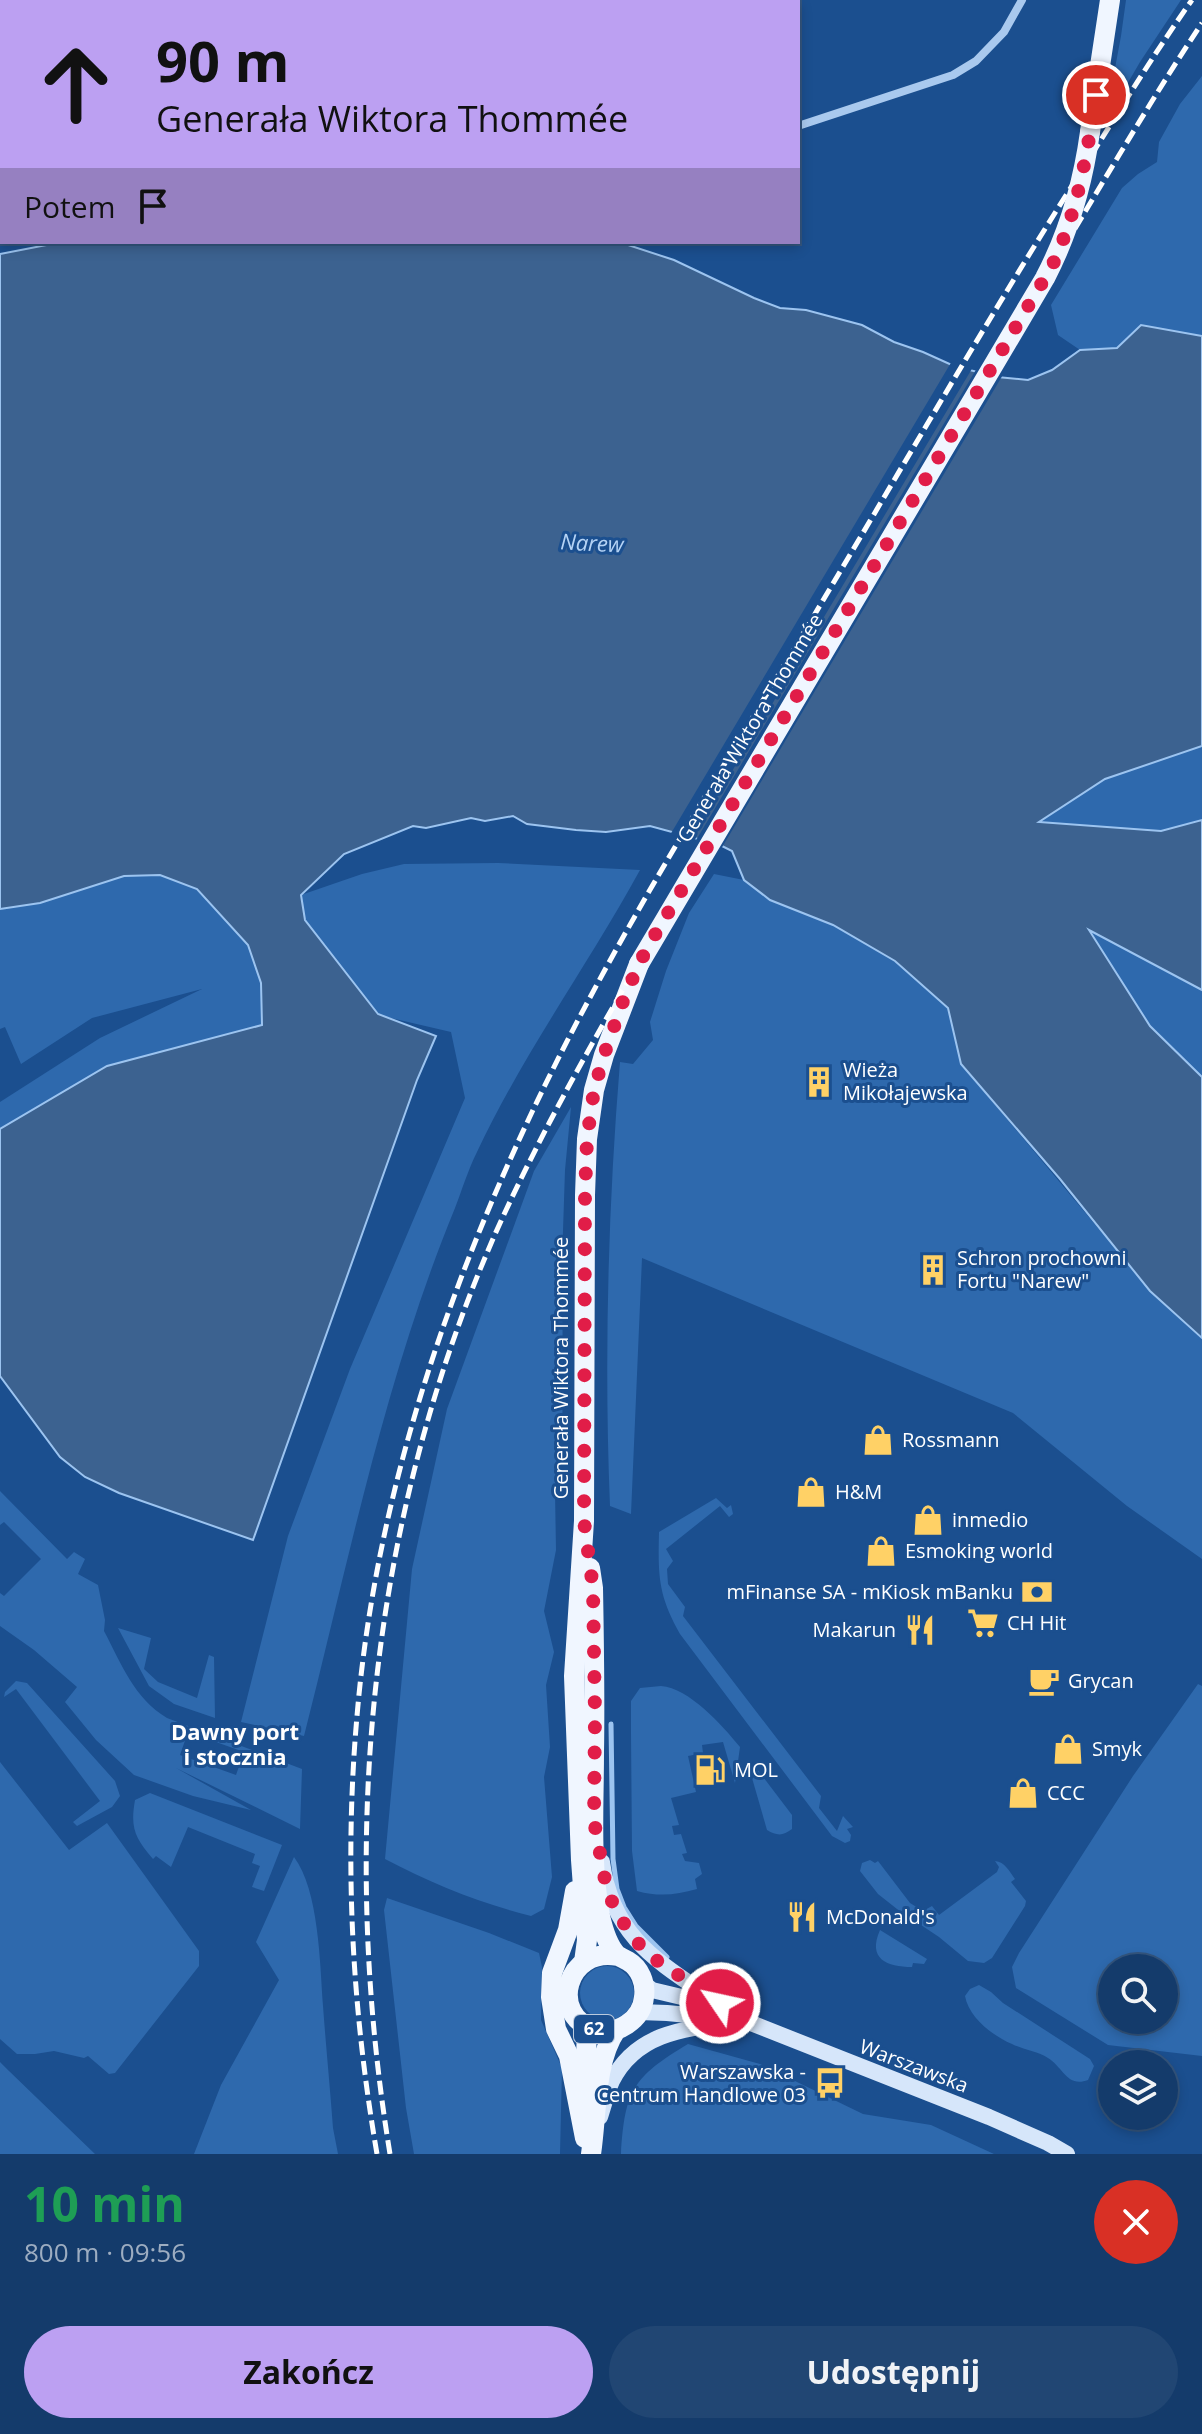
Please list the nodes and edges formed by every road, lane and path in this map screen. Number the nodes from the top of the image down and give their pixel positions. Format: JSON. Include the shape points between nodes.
{"nodes":[{"id":1,"x":1022,"y":0,"type":"edge"},
{"id":2,"x":1110,"y":0,"type":"edge"},
{"id":3,"x":800,"y":125,"type":"edge"},
{"id":4,"x":584,"y":1521,"type":"junction"},
{"id":5,"x":594,"y":1821,"type":"junction"},
{"id":6,"x":581,"y":1860,"type":"junction"},
{"id":7,"x":618,"y":1956,"type":"junction"},
{"id":8,"x":584,"y":1962,"type":"junction"},
{"id":9,"x":644,"y":1984,"type":"junction"},
{"id":10,"x":639,"y":2012,"type":"junction"},
{"id":11,"x":744,"y":2021,"type":"junction"},
{"id":12,"x":587,"y":2026,"type":"junction"},
{"id":13,"x":616,"y":2030,"type":"junction"},
{"id":14,"x":590,"y":2144,"type":"edge"},
{"id":15,"x":1067,"y":2154,"type":"edge"}],
"edges":[{"from":1,"to":3,"type":"street","via":[[1004,32],[976,61],[953,75]]},
{"from":2,"to":4,"type":"main road","name":"Generała Wiktora Thommée","number":"62","bridge":true,"via":[[1077,199],[1052,266],[646,950],[600,1067],[586,1166]]},
{"from":4,"to":5,"type":"main road","name":"Generała Wiktora Thommée","number":"62","via":[[593,1588]]},
{"from":4,"to":6,"type":"main road","name":"Generała Wiktora Thommée","number":"62","via":[[574,1676]]},
{"from":5,"to":7,"type":"main road","name":"Generała Wiktora Thommée","number":"62","via":[[601,1919]]},
{"from":5,"to":11,"type":"main road","via":[[607,1891],[635,1940],[670,1971]]},
{"from":6,"to":8,"type":"main road","name":"Generała Wiktora Thommée","number":"62"},
{"from":6,"to":14,"type":"main road","number":"62","via":[[568,1930],[552,1973],[551,1997]]},
{"from":7,"to":8,"type":"main road","via":[[599,1955]]},
{"from":7,"to":9,"type":"main road","number":"62","via":[[635,1967]]},
{"from":8,"to":12,"type":"main road","number":"62","via":[[574,1972],[568,1992],[573,2012]]},
{"from":9,"to":10,"type":"main road","number":"62"},
{"from":9,"to":11,"type":"main road","name":"Warszawska"},
{"from":10,"to":11,"type":"main road","name":"Warszawska"},
{"from":10,"to":13,"type":"main road","number":"62"},
{"from":11,"to":14,"type":"main road","via":[[674,2031],[646,2043],[612,2081]]},
{"from":11,"to":15,"type":"main road","name":"Warszawska","via":[[989,2117]]},
{"from":12,"to":13,"type":"main road","number":"62"},
{"from":12,"to":14,"type":"main road","number":"62"},
{"from":13,"to":14,"type":"main road","number":"62","via":[[607,2043]]}]}
